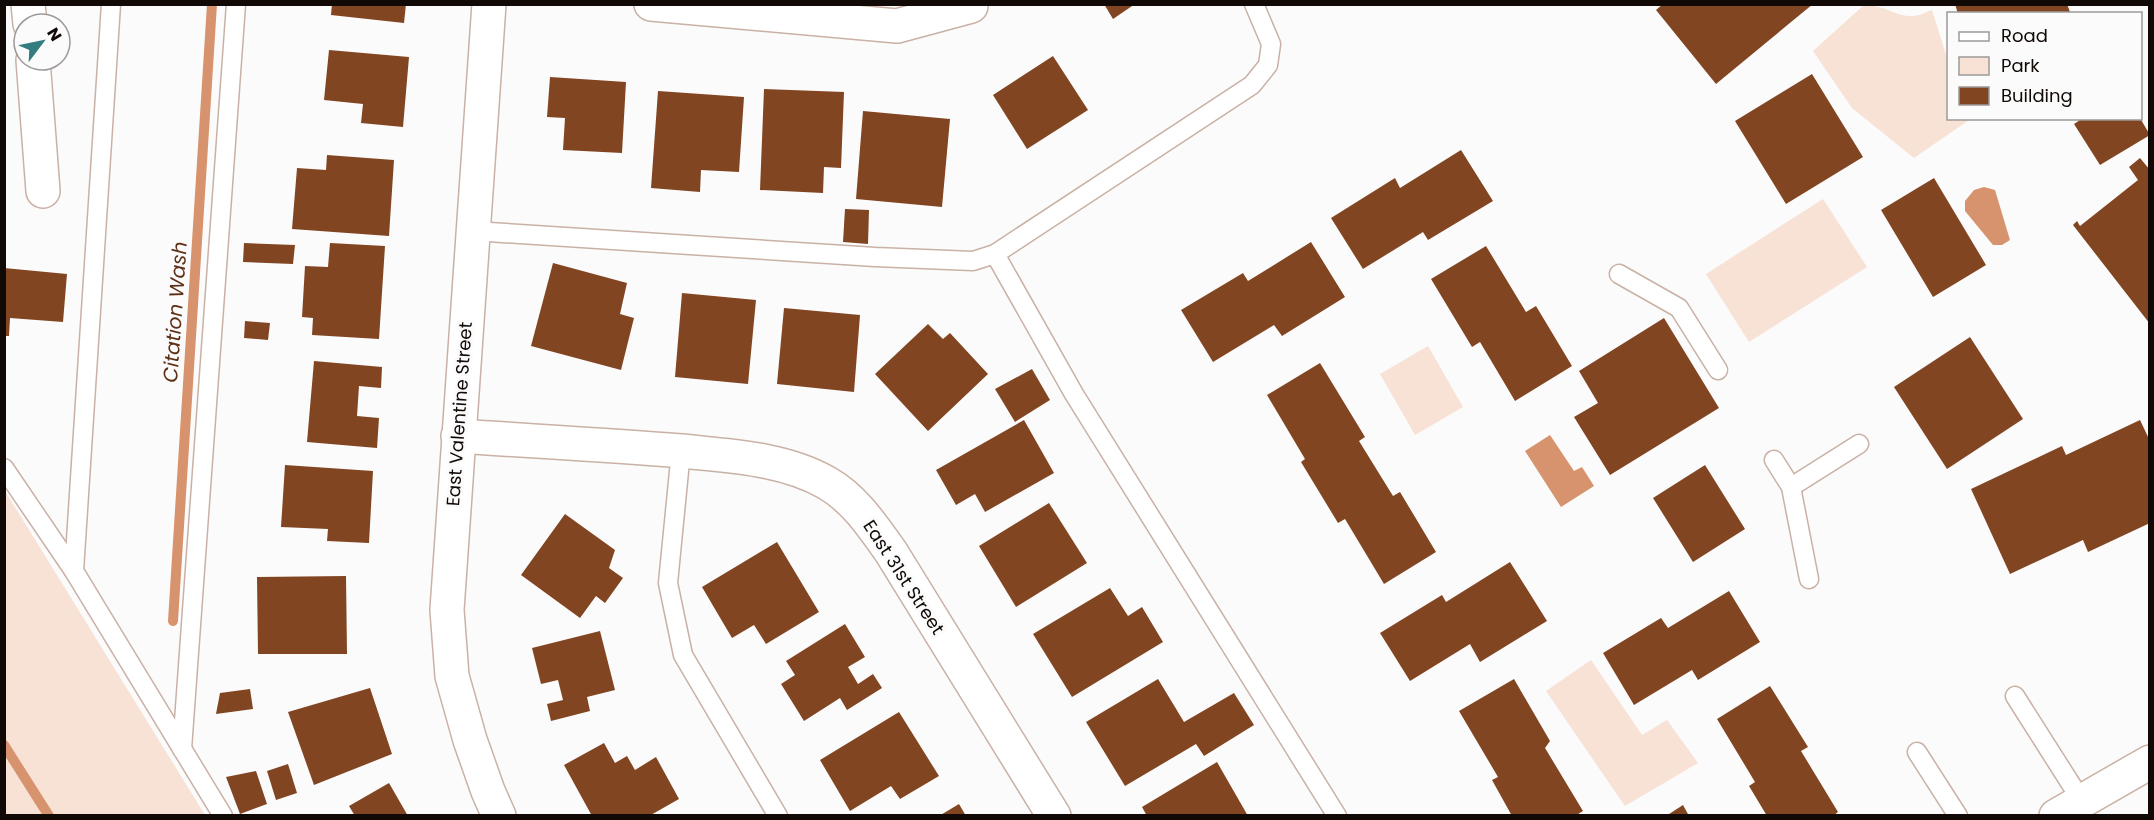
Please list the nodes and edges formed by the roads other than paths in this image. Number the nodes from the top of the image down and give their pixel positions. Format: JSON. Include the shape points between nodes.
{"nodes":[{"id":1,"x":111,"y":4,"type":"edge"},
{"id":2,"x":236,"y":4,"type":"edge"},
{"id":3,"x":489,"y":4,"type":"edge"},
{"id":4,"x":651,"y":4,"type":"edge"},
{"id":5,"x":1254,"y":4,"type":"edge"},
{"id":6,"x":971,"y":6,"type":"dead end"},
{"id":7,"x":34,"y":72,"type":"edge"},
{"id":8,"x":43,"y":191,"type":"dead end"},
{"id":9,"x":473,"y":231,"type":"junction"},
{"id":10,"x":995,"y":254,"type":"junction"},
{"id":11,"x":1619,"y":274,"type":"dead end"},
{"id":12,"x":1718,"y":370,"type":"dead end"},
{"id":13,"x":458,"y":436,"type":"junction"},
{"id":14,"x":1859,"y":444,"type":"dead end"},
{"id":15,"x":681,"y":452,"type":"junction"},
{"id":16,"x":1774,"y":460,"type":"dead end"},
{"id":17,"x":4,"y":468,"type":"edge"},
{"id":18,"x":1791,"y":487,"type":"junction"},
{"id":19,"x":74,"y":571,"type":"junction"},
{"id":20,"x":1809,"y":579,"type":"dead end"},
{"id":21,"x":2015,"y":696,"type":"dead end"},
{"id":22,"x":182,"y":750,"type":"junction"},
{"id":23,"x":1917,"y":752,"type":"dead end"},
{"id":24,"x":2150,"y":762,"type":"edge"},
{"id":25,"x":2071,"y":809,"type":"edge"},
{"id":26,"x":223,"y":816,"type":"edge"},
{"id":27,"x":499,"y":816,"type":"edge"},
{"id":28,"x":778,"y":816,"type":"edge"},
{"id":29,"x":1054,"y":816,"type":"edge"},
{"id":30,"x":1337,"y":816,"type":"edge"},
{"id":31,"x":1958,"y":816,"type":"edge"}],
"edges":[{"from":1,"to":19,"type":"lane"},
{"from":2,"to":22,"type":"lane"},
{"from":3,"to":9,"type":"street","name":"East Valentine Street"},
{"from":4,"to":6,"type":"street","via":[[897,26]]},
{"from":5,"to":10,"type":"lane","via":[[1271,44],[1268,65],[1252,85]]},
{"from":7,"to":8,"type":"street"},
{"from":9,"to":10,"type":"lane","via":[[875,257],[974,261]]},
{"from":9,"to":13,"type":"street","name":"East Valentine Street"},
{"from":10,"to":30,"type":"lane","via":[[1074,394]]},
{"from":11,"to":12,"type":"lane","via":[[1679,308]]},
{"from":13,"to":15,"type":"street","name":"East 31st Street"},
{"from":13,"to":27,"type":"street","name":"East Valentine Street","via":[[447,610],[452,676],[470,740]]},
{"from":14,"to":18,"type":"lane"},
{"from":15,"to":28,"type":"lane","via":[[668,583],[683,656]]},
{"from":15,"to":29,"type":"street","name":"East 31st Street","via":[[726,455],[784,466],[826,482],[848,498],[891,552]]},
{"from":16,"to":18,"type":"lane"},
{"from":17,"to":19,"type":"lane"},
{"from":18,"to":20,"type":"lane"},
{"from":19,"to":22,"type":"lane"},
{"from":21,"to":25,"type":"lane"},
{"from":22,"to":26,"type":"lane"},
{"from":23,"to":31,"type":"lane"},
{"from":24,"to":25,"type":"street"}]}
